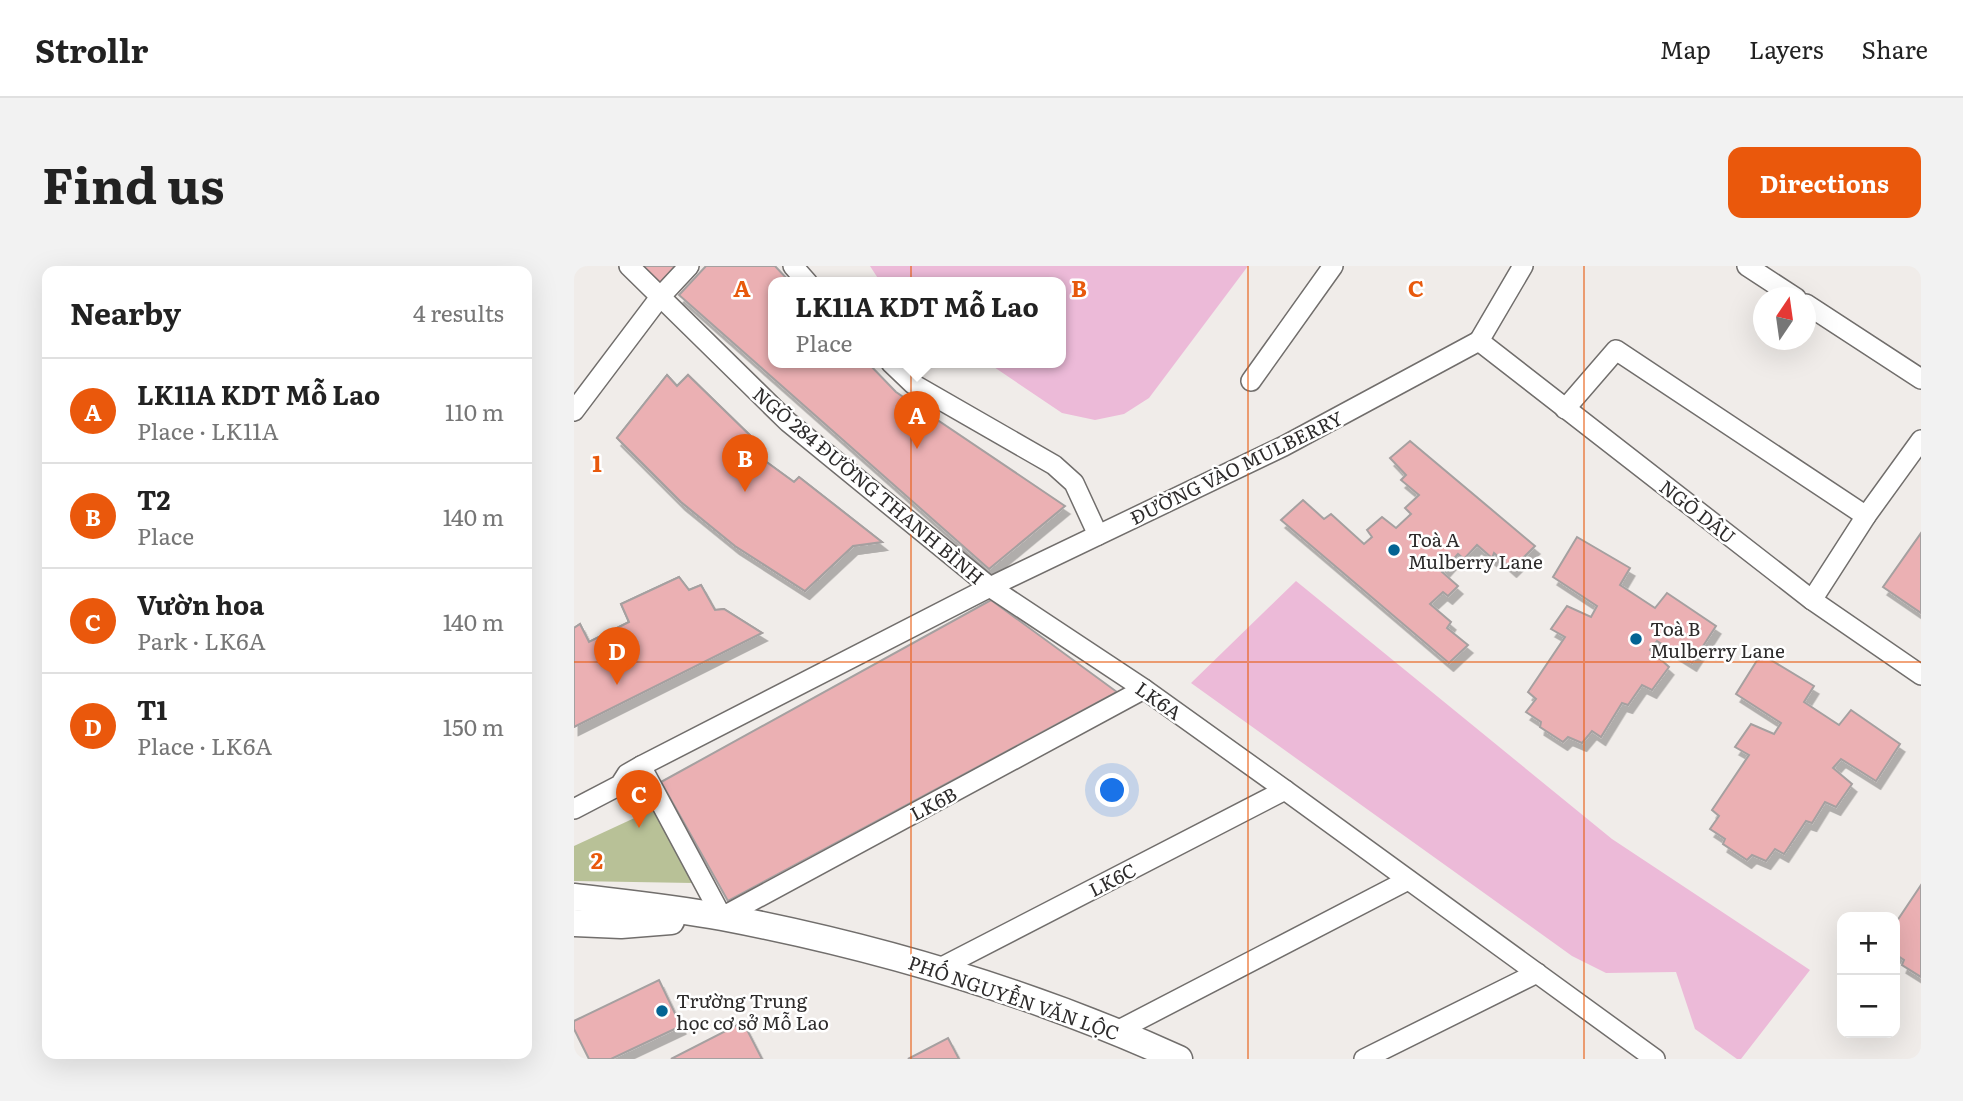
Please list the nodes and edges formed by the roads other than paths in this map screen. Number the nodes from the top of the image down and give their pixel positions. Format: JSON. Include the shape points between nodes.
{"nodes":[{"id":1,"x":629,"y":266,"type":"edge"},
{"id":2,"x":689,"y":266,"type":"edge"},
{"id":3,"x":1333,"y":266,"type":"edge"},
{"id":4,"x":1523,"y":266,"type":"edge"},
{"id":5,"x":1747,"y":266,"type":"edge"},
{"id":6,"x":1779,"y":287,"type":"edge"},
{"id":7,"x":660,"y":297,"type":"junction"},
{"id":8,"x":1816,"y":311,"type":"edge"},
{"id":9,"x":1479,"y":341,"type":"junction"},
{"id":10,"x":896,"y":368,"type":"edge"},
{"id":11,"x":1921,"y":379,"type":"edge"},
{"id":12,"x":1251,"y":381,"type":"dead end"},
{"id":13,"x":1565,"y":409,"type":"junction"},
{"id":14,"x":574,"y":411,"type":"edge"},
{"id":15,"x":1921,"y":440,"type":"edge"},
{"id":16,"x":1866,"y":516,"type":"junction"},
{"id":17,"x":1098,"y":535,"type":"junction"},
{"id":18,"x":990,"y":587,"type":"junction"},
{"id":19,"x":1812,"y":600,"type":"junction"},
{"id":20,"x":1921,"y":675,"type":"edge"},
{"id":21,"x":1144,"y":689,"type":"junction"},
{"id":22,"x":634,"y":770,"type":"junction"},
{"id":23,"x":1285,"y":790,"type":"junction"},
{"id":24,"x":574,"y":794,"type":"edge"},
{"id":25,"x":574,"y":809,"type":"edge"},
{"id":26,"x":1408,"y":880,"type":"junction"},
{"id":27,"x":574,"y":897,"type":"edge"},
{"id":28,"x":722,"y":917,"type":"junction"},
{"id":29,"x":574,"y":923,"type":"edge"},
{"id":30,"x":940,"y":968,"type":"junction"},
{"id":31,"x":1536,"y":973,"type":"junction"},
{"id":32,"x":1117,"y":1031,"type":"junction"},
{"id":33,"x":1179,"y":1059,"type":"edge"},
{"id":34,"x":1364,"y":1059,"type":"edge"},
{"id":35,"x":1655,"y":1059,"type":"edge"}],
"edges":[{"from":1,"to":7,"type":"street","name":"NGÕ 284 ĐƯỜNG THANH BÌNH"},
{"from":2,"to":7,"type":"street"},
{"from":3,"to":12,"type":"street"},
{"from":4,"to":9,"type":"street"},
{"from":5,"to":6,"type":"street"},
{"from":7,"to":14,"type":"street"},
{"from":7,"to":18,"type":"street","name":"NGÕ 284 ĐƯỜNG THANH BÌNH","via":[[788,422]]},
{"from":8,"to":11,"type":"street"},
{"from":9,"to":13,"type":"street","name":"NGÕ DÂU"},
{"from":9,"to":17,"type":"street","name":"ĐƯỜNG VÀO MULBERRY","via":[[1284,446]]},
{"from":10,"to":17,"type":"street","via":[[913,384],[1054,465],[1074,483]]},
{"from":13,"to":16,"type":"street","via":[[1616,350]]},
{"from":13,"to":19,"type":"street","name":"NGÕ DÂU"},
{"from":15,"to":16,"type":"street"},
{"from":16,"to":19,"type":"street"},
{"from":17,"to":18,"type":"street","name":"ĐƯỜNG VÀO MULBERRY"},
{"from":18,"to":21,"type":"street","name":"LK6A"},
{"from":18,"to":22,"type":"street"},
{"from":19,"to":20,"type":"street","name":"NGÕ DÂU"},
{"from":21,"to":23,"type":"street","name":"LK6A"},
{"from":21,"to":28,"type":"street","name":"LK6B"},
{"from":22,"to":24,"type":"street","via":[[615,773]]},
{"from":22,"to":25,"type":"street","via":[[620,785]]},
{"from":22,"to":28,"type":"street"},
{"from":23,"to":26,"type":"street","name":"LK6A"},
{"from":23,"to":30,"type":"street","name":"LK6C"},
{"from":26,"to":31,"type":"street","name":"LK6A"},
{"from":26,"to":32,"type":"street"},
{"from":27,"to":28,"type":"street","name":"PHỐ NGUYỄN VĂN LỘC"},
{"from":28,"to":29,"type":"street","name":"PHỐ NGUYỄN VĂN LỘC","via":[[621,925]]},
{"from":28,"to":30,"type":"street","name":"PHỐ NGUYỄN VĂN LỘC"},
{"from":30,"to":32,"type":"street","name":"PHỐ NGUYỄN VĂN LỘC"},
{"from":31,"to":34,"type":"street"},
{"from":31,"to":35,"type":"street","name":"LK6A"},
{"from":32,"to":33,"type":"street","name":"PHỐ NGUYỄN VĂN LỘC"}]}
